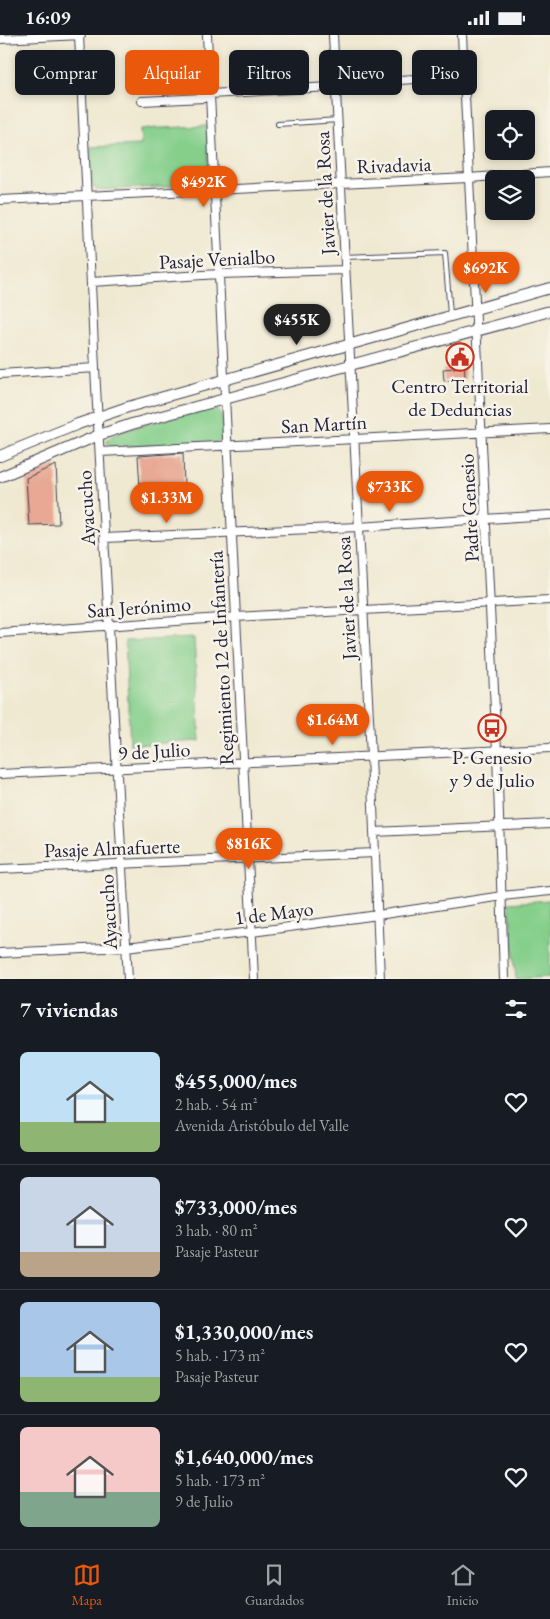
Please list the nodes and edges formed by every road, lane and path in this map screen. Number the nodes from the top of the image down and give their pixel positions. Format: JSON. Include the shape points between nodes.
{"nodes":[{"id":1,"x":80,"y":35,"type":"edge"},
{"id":2,"x":207,"y":35,"type":"edge"},
{"id":3,"x":333,"y":35,"type":"edge"},
{"id":4,"x":462,"y":35,"type":"edge"},
{"id":5,"x":0,"y":39,"type":"edge"},
{"id":6,"x":208,"y":50,"type":"edge"},
{"id":7,"x":334,"y":50,"type":"edge"},
{"id":8,"x":319,"y":88,"type":"edge"},
{"id":9,"x":219,"y":93,"type":"edge"},
{"id":10,"x":208,"y":95,"type":"edge"},
{"id":11,"x":210,"y":95,"type":"edge"},
{"id":12,"x":337,"y":95,"type":"edge"},
{"id":13,"x":142,"y":101,"type":"dead end"},
{"id":14,"x":338,"y":120,"type":"junction"},
{"id":15,"x":278,"y":124,"type":"dead end"},
{"id":16,"x":550,"y":172,"type":"edge"},
{"id":17,"x":468,"y":178,"type":"junction"},
{"id":18,"x":340,"y":183,"type":"junction"},
{"id":19,"x":214,"y":191,"type":"junction"},
{"id":20,"x":88,"y":196,"type":"junction"},
{"id":21,"x":0,"y":200,"type":"edge"},
{"id":22,"x":344,"y":257,"type":"junction"},
{"id":23,"x":344,"y":270,"type":"junction"},
{"id":24,"x":219,"y":274,"type":"junction"},
{"id":25,"x":91,"y":282,"type":"junction"},
{"id":26,"x":550,"y":288,"type":"edge"},
{"id":27,"x":475,"y":310,"type":"junction"},
{"id":28,"x":550,"y":311,"type":"edge"},
{"id":29,"x":450,"y":317,"type":"junction"},
{"id":30,"x":476,"y":330,"type":"junction"},
{"id":31,"x":348,"y":344,"type":"junction"},
{"id":32,"x":350,"y":365,"type":"junction"},
{"id":33,"x":95,"y":368,"type":"junction"},
{"id":34,"x":0,"y":373,"type":"edge"},
{"id":35,"x":224,"y":379,"type":"junction"},
{"id":36,"x":225,"y":399,"type":"junction"},
{"id":37,"x":98,"y":417,"type":"junction"},
{"id":38,"x":550,"y":429,"type":"edge"},
{"id":39,"x":481,"y":431,"type":"junction"},
{"id":40,"x":99,"y":435,"type":"junction"},
{"id":41,"x":354,"y":438,"type":"junction"},
{"id":42,"x":227,"y":446,"type":"junction"},
{"id":43,"x":100,"y":452,"type":"junction"},
{"id":44,"x":0,"y":456,"type":"edge"},
{"id":45,"x":0,"y":477,"type":"edge"},
{"id":46,"x":550,"y":515,"type":"edge"},
{"id":47,"x":485,"y":519,"type":"junction"},
{"id":48,"x":358,"y":527,"type":"junction"},
{"id":49,"x":231,"y":532,"type":"junction"},
{"id":50,"x":104,"y":538,"type":"junction"},
{"id":51,"x":550,"y":600,"type":"edge"},
{"id":52,"x":489,"y":603,"type":"junction"},
{"id":53,"x":363,"y":610,"type":"junction"},
{"id":54,"x":236,"y":617,"type":"junction"},
{"id":55,"x":108,"y":626,"type":"junction"},
{"id":56,"x":0,"y":633,"type":"edge"},
{"id":57,"x":550,"y":748,"type":"edge"},
{"id":58,"x":497,"y":751,"type":"junction"},
{"id":59,"x":371,"y":756,"type":"junction"},
{"id":60,"x":243,"y":762,"type":"junction"},
{"id":61,"x":117,"y":770,"type":"junction"},
{"id":62,"x":0,"y":774,"type":"edge"},
{"id":63,"x":550,"y":824,"type":"edge"},
{"id":64,"x":500,"y":826,"type":"junction"},
{"id":65,"x":374,"y":832,"type":"junction"},
{"id":66,"x":375,"y":853,"type":"junction"},
{"id":67,"x":248,"y":859,"type":"junction"},
{"id":68,"x":122,"y":864,"type":"junction"},
{"id":69,"x":0,"y":869,"type":"edge"},
{"id":70,"x":550,"y":891,"type":"edge"},
{"id":71,"x":502,"y":895,"type":"junction"},
{"id":72,"x":378,"y":915,"type":"junction"},
{"id":73,"x":252,"y":932,"type":"junction"},
{"id":74,"x":126,"y":947,"type":"junction"},
{"id":75,"x":0,"y":953,"type":"edge"},
{"id":76,"x":128,"y":979,"type":"edge"},
{"id":77,"x":254,"y":979,"type":"edge"},
{"id":78,"x":380,"y":979,"type":"edge"},
{"id":79,"x":504,"y":979,"type":"edge"}],
"edges":[{"from":1,"to":5,"type":"street"},
{"from":1,"to":20,"type":"street","name":"Ayacucho"},
{"from":2,"to":6,"type":"street","name":"Regimiento 12 de Infantería"},
{"from":3,"to":7,"type":"street","name":"Javier de la Rosa"},
{"from":4,"to":17,"type":"street","name":"Padre Genesio"},
{"from":8,"to":9,"type":"street"},
{"from":10,"to":13,"type":"street","via":[[204,98]]},
{"from":11,"to":19,"type":"street","name":"Regimiento 12 de Infantería"},
{"from":12,"to":14,"type":"street","name":"Javier de la Rosa"},
{"from":14,"to":15,"type":"lane"},
{"from":14,"to":18,"type":"street","name":"Javier de la Rosa"},
{"from":16,"to":17,"type":"street","name":"Rivadavia"},
{"from":17,"to":18,"type":"street","name":"Rivadavia"},
{"from":17,"to":27,"type":"street","name":"Padre Genesio"},
{"from":18,"to":19,"type":"street","name":"Rivadavia"},
{"from":18,"to":22,"type":"street","name":"Javier de la Rosa"},
{"from":19,"to":20,"type":"street","name":"Rivadavia"},
{"from":19,"to":24,"type":"street","name":"Regimiento 12 de Infantería"},
{"from":20,"to":21,"type":"street","name":"Rivadavia"},
{"from":20,"to":25,"type":"street","name":"Ayacucho"},
{"from":22,"to":23,"type":"street","name":"Javier de la Rosa"},
{"from":22,"to":29,"type":"lane","via":[[445,253]]},
{"from":23,"to":24,"type":"street","name":"Pasaje Venialbo"},
{"from":23,"to":31,"type":"street","name":"Javier de la Rosa"},
{"from":24,"to":25,"type":"street","name":"Pasaje Venialbo"},
{"from":24,"to":35,"type":"street","name":"Regimiento 12 de Infantería"},
{"from":25,"to":33,"type":"street","name":"Ayacucho"},
{"from":26,"to":27,"type":"main road"},
{"from":27,"to":29,"type":"main road"},
{"from":27,"to":30,"type":"street","name":"Padre Genesio"},
{"from":28,"to":30,"type":"main road"},
{"from":29,"to":31,"type":"main road"},
{"from":30,"to":32,"type":"main road"},
{"from":30,"to":39,"type":"street","name":"Padre Genesio"},
{"from":31,"to":32,"type":"street","name":"Javier de la Rosa"},
{"from":31,"to":35,"type":"main road"},
{"from":32,"to":36,"type":"main road"},
{"from":32,"to":41,"type":"street","name":"Javier de la Rosa"},
{"from":33,"to":34,"type":"street"},
{"from":33,"to":37,"type":"street","name":"Ayacucho"},
{"from":35,"to":36,"type":"street","name":"Regimiento 12 de Infantería"},
{"from":35,"to":37,"type":"main road"},
{"from":36,"to":40,"type":"main road"},
{"from":36,"to":42,"type":"street","name":"Regimiento 12 de Infantería"},
{"from":37,"to":40,"type":"street","name":"Ayacucho"},
{"from":37,"to":44,"type":"main road"},
{"from":38,"to":39,"type":"street","name":"San Martín"},
{"from":39,"to":41,"type":"street","name":"San Martín"},
{"from":39,"to":47,"type":"street","name":"Padre Genesio"},
{"from":40,"to":43,"type":"street","name":"Ayacucho"},
{"from":40,"to":45,"type":"main road"},
{"from":41,"to":42,"type":"street","name":"San Martín"},
{"from":41,"to":48,"type":"street","name":"Javier de la Rosa"},
{"from":42,"to":43,"type":"street","name":"San Martín"},
{"from":42,"to":49,"type":"street","name":"Regimiento 12 de Infantería"},
{"from":43,"to":50,"type":"street","name":"Ayacucho"},
{"from":46,"to":47,"type":"street"},
{"from":47,"to":48,"type":"street"},
{"from":47,"to":52,"type":"street","name":"Padre Genesio"},
{"from":48,"to":49,"type":"street"},
{"from":48,"to":53,"type":"street","name":"Javier de la Rosa"},
{"from":49,"to":50,"type":"street"},
{"from":49,"to":54,"type":"street","name":"Regimiento 12 de Infantería"},
{"from":50,"to":55,"type":"street","name":"Ayacucho"},
{"from":51,"to":52,"type":"street","name":"San Jerónimo"},
{"from":52,"to":53,"type":"street","name":"San Jerónimo"},
{"from":52,"to":58,"type":"street","name":"Padre Genesio"},
{"from":53,"to":54,"type":"street","name":"San Jerónimo"},
{"from":53,"to":59,"type":"street","name":"Javier de la Rosa"},
{"from":54,"to":55,"type":"street","name":"San Jerónimo"},
{"from":54,"to":60,"type":"street","name":"Regimiento 12 de Infantería"},
{"from":55,"to":56,"type":"street","name":"San Jerónimo"},
{"from":55,"to":61,"type":"street","name":"Ayacucho"},
{"from":57,"to":58,"type":"street","name":"9 de Julio"},
{"from":58,"to":59,"type":"street","name":"9 de Julio"},
{"from":58,"to":64,"type":"street","name":"Padre Genesio"},
{"from":59,"to":60,"type":"street","name":"9 de Julio"},
{"from":59,"to":65,"type":"street","name":"Javier de la Rosa"},
{"from":60,"to":61,"type":"street","name":"9 de Julio"},
{"from":60,"to":67,"type":"street","name":"Regimiento 12 de Infantería"},
{"from":61,"to":62,"type":"street","name":"9 de Julio"},
{"from":61,"to":68,"type":"street","name":"Ayacucho"},
{"from":63,"to":64,"type":"street"},
{"from":64,"to":65,"type":"street"},
{"from":64,"to":71,"type":"street","name":"Padre Genesio"},
{"from":65,"to":66,"type":"street","name":"Javier de la Rosa"},
{"from":66,"to":67,"type":"street","name":"Pasaje Almafuerte"},
{"from":66,"to":72,"type":"street","name":"Javier de la Rosa"},
{"from":67,"to":68,"type":"street","name":"Pasaje Almafuerte"},
{"from":67,"to":73,"type":"street","name":"Regimiento 12 de Infantería"},
{"from":68,"to":69,"type":"street","name":"Pasaje Almafuerte"},
{"from":68,"to":74,"type":"street","name":"Ayacucho"},
{"from":70,"to":71,"type":"street","name":"1 de Mayo"},
{"from":71,"to":72,"type":"street","name":"1 de Mayo"},
{"from":71,"to":79,"type":"street","name":"Padre Genesio"},
{"from":72,"to":73,"type":"street","name":"1 de Mayo"},
{"from":72,"to":78,"type":"street","name":"Javier de la Rosa"},
{"from":73,"to":74,"type":"street","name":"1 de Mayo"},
{"from":73,"to":77,"type":"street","name":"Regimiento 12 de Infantería"},
{"from":74,"to":75,"type":"street","name":"1 de Mayo"},
{"from":74,"to":76,"type":"street","name":"Ayacucho"}]}
